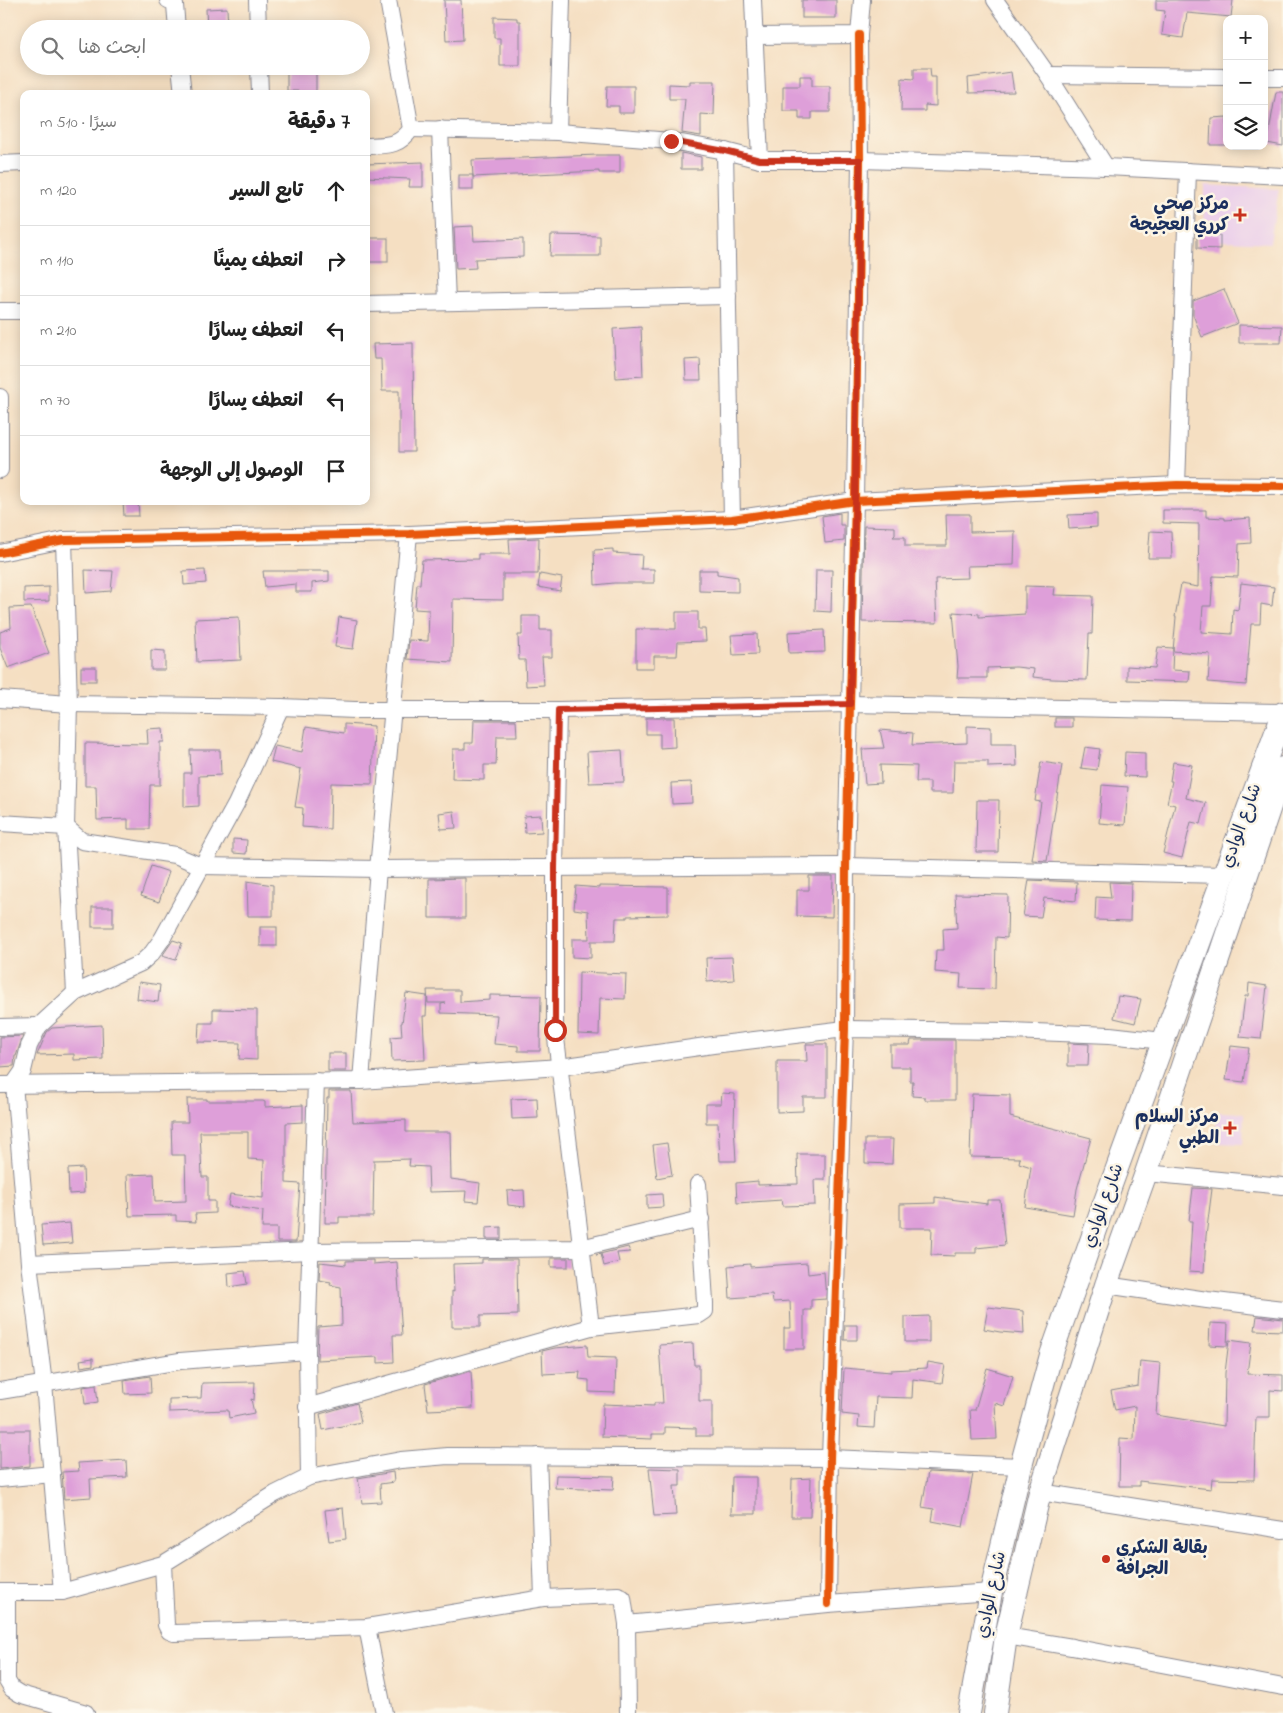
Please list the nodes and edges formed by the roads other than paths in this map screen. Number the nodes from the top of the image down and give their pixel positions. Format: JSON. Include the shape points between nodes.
{"nodes":[{"id":1,"x":168,"y":0,"type":"edge"},
{"id":2,"x":257,"y":0,"type":"edge"},
{"id":3,"x":388,"y":0,"type":"edge"},
{"id":4,"x":562,"y":0,"type":"edge"},
{"id":5,"x":753,"y":0,"type":"edge"},
{"id":6,"x":862,"y":0,"type":"edge"},
{"id":7,"x":995,"y":0,"type":"edge"},
{"id":8,"x":176,"y":20,"type":"edge"},
{"id":9,"x":258,"y":20,"type":"edge"},
{"id":10,"x":755,"y":36,"type":"junction"},
{"id":11,"x":859,"y":36,"type":"junction"},
{"id":12,"x":181,"y":75,"type":"edge"},
{"id":13,"x":259,"y":75,"type":"edge"},
{"id":14,"x":1048,"y":75,"type":"junction"},
{"id":15,"x":1223,"y":77,"type":"edge"},
{"id":16,"x":1268,"y":78,"type":"edge"},
{"id":17,"x":1283,"y":78,"type":"edge"},
{"id":18,"x":183,"y":90,"type":"edge"},
{"id":19,"x":260,"y":90,"type":"edge"},
{"id":20,"x":411,"y":129,"type":"junction"},
{"id":21,"x":440,"y":129,"type":"junction"},
{"id":22,"x":558,"y":132,"type":"junction"},
{"id":23,"x":370,"y":146,"type":"edge"},
{"id":24,"x":725,"y":151,"type":"junction"},
{"id":25,"x":760,"y":160,"type":"junction"},
{"id":26,"x":860,"y":160,"type":"junction"},
{"id":27,"x":20,"y":163,"type":"edge"},
{"id":28,"x":0,"y":164,"type":"edge"},
{"id":29,"x":1106,"y":167,"type":"junction"},
{"id":30,"x":1188,"y":171,"type":"junction"},
{"id":31,"x":1283,"y":176,"type":"edge"},
{"id":32,"x":728,"y":296,"type":"junction"},
{"id":33,"x":447,"y":302,"type":"junction"},
{"id":34,"x":370,"y":304,"type":"edge"},
{"id":35,"x":0,"y":311,"type":"edge"},
{"id":36,"x":20,"y":311,"type":"edge"},
{"id":37,"x":0,"y":397,"type":"edge"},
{"id":38,"x":0,"y":470,"type":"edge"},
{"id":39,"x":1176,"y":486,"type":"junction"},
{"id":40,"x":1283,"y":486,"type":"edge"},
{"id":41,"x":855,"y":500,"type":"junction"},
{"id":42,"x":732,"y":519,"type":"junction"},
{"id":43,"x":409,"y":534,"type":"junction"},
{"id":44,"x":64,"y":540,"type":"junction"},
{"id":45,"x":0,"y":553,"type":"edge"},
{"id":46,"x":0,"y":699,"type":"edge"},
{"id":47,"x":69,"y":704,"type":"junction"},
{"id":48,"x":850,"y":704,"type":"junction"},
{"id":49,"x":281,"y":707,"type":"junction"},
{"id":50,"x":392,"y":710,"type":"junction"},
{"id":51,"x":558,"y":710,"type":"junction"},
{"id":52,"x":1283,"y":713,"type":"edge"},
{"id":53,"x":1283,"y":768,"type":"edge"},
{"id":54,"x":0,"y":823,"type":"edge"},
{"id":55,"x":66,"y":827,"type":"junction"},
{"id":56,"x":201,"y":866,"type":"junction"},
{"id":57,"x":846,"y":866,"type":"junction"},
{"id":58,"x":378,"y":868,"type":"junction"},
{"id":59,"x":555,"y":868,"type":"junction"},
{"id":60,"x":1224,"y":875,"type":"junction"},
{"id":61,"x":75,"y":993,"type":"junction"},
{"id":62,"x":39,"y":1026,"type":"junction"},
{"id":63,"x":0,"y":1027,"type":"edge"},
{"id":64,"x":845,"y":1029,"type":"junction"},
{"id":65,"x":1163,"y":1041,"type":"junction"},
{"id":66,"x":560,"y":1067,"type":"junction"},
{"id":67,"x":316,"y":1081,"type":"junction"},
{"id":68,"x":361,"y":1081,"type":"junction"},
{"id":69,"x":7,"y":1084,"type":"edge"},
{"id":70,"x":1146,"y":1173,"type":"junction"},
{"id":71,"x":698,"y":1184,"type":"dead end"},
{"id":72,"x":1283,"y":1186,"type":"edge"},
{"id":73,"x":701,"y":1219,"type":"junction"},
{"id":74,"x":581,"y":1248,"type":"junction"},
{"id":75,"x":310,"y":1251,"type":"junction"},
{"id":76,"x":29,"y":1263,"type":"junction"},
{"id":77,"x":1106,"y":1285,"type":"junction"},
{"id":78,"x":1283,"y":1308,"type":"edge"},
{"id":79,"x":591,"y":1327,"type":"junction"},
{"id":80,"x":307,"y":1351,"type":"junction"},
{"id":81,"x":44,"y":1384,"type":"junction"},
{"id":82,"x":0,"y":1391,"type":"edge"},
{"id":83,"x":307,"y":1407,"type":"junction"},
{"id":84,"x":538,"y":1456,"type":"junction"},
{"id":85,"x":830,"y":1458,"type":"junction"},
{"id":86,"x":1021,"y":1466,"type":"junction"},
{"id":87,"x":52,"y":1474,"type":"junction"},
{"id":88,"x":309,"y":1477,"type":"junction"},
{"id":89,"x":0,"y":1479,"type":"edge"},
{"id":90,"x":1040,"y":1492,"type":"junction"},
{"id":91,"x":1283,"y":1530,"type":"edge"},
{"id":92,"x":163,"y":1564,"type":"junction"},
{"id":93,"x":4,"y":1592,"type":"edge"},
{"id":94,"x":62,"y":1592,"type":"junction"},
{"id":95,"x":991,"y":1592,"type":"junction"},
{"id":96,"x":543,"y":1598,"type":"junction"},
{"id":97,"x":828,"y":1604,"type":"junction"},
{"id":98,"x":626,"y":1624,"type":"junction"},
{"id":99,"x":367,"y":1627,"type":"junction"},
{"id":100,"x":1006,"y":1636,"type":"junction"},
{"id":101,"x":1283,"y":1687,"type":"edge"},
{"id":102,"x":86,"y":1713,"type":"edge"},
{"id":103,"x":384,"y":1713,"type":"edge"},
{"id":104,"x":628,"y":1713,"type":"edge"},
{"id":105,"x":969,"y":1713,"type":"edge"},
{"id":106,"x":995,"y":1713,"type":"edge"}],
"edges":[{"from":1,"to":8,"type":"street","via":[[175,5]]},
{"from":2,"to":9,"type":"street"},
{"from":3,"to":20,"type":"street"},
{"from":4,"to":22,"type":"street"},
{"from":5,"to":10,"type":"street"},
{"from":6,"to":11,"type":"street"},
{"from":7,"to":14,"type":"street"},
{"from":10,"to":11,"type":"street"},
{"from":10,"to":25,"type":"street"},
{"from":11,"to":26,"type":"street"},
{"from":12,"to":18,"type":"street"},
{"from":13,"to":19,"type":"street"},
{"from":14,"to":15,"type":"street"},
{"from":14,"to":29,"type":"street"},
{"from":16,"to":17,"type":"street"},
{"from":20,"to":21,"type":"street"},
{"from":20,"to":23,"type":"street","via":[[395,144]]},
{"from":21,"to":22,"type":"street"},
{"from":21,"to":33,"type":"street"},
{"from":22,"to":24,"type":"street","via":[[671,141]]},
{"from":24,"to":25,"type":"street"},
{"from":24,"to":32,"type":"street"},
{"from":25,"to":26,"type":"street"},
{"from":26,"to":29,"type":"street"},
{"from":26,"to":41,"type":"street"},
{"from":27,"to":28,"type":"street"},
{"from":29,"to":30,"type":"street"},
{"from":30,"to":31,"type":"street"},
{"from":30,"to":39,"type":"street"},
{"from":32,"to":33,"type":"street"},
{"from":32,"to":42,"type":"street"},
{"from":33,"to":34,"type":"street"},
{"from":35,"to":36,"type":"street"},
{"from":37,"to":38,"type":"street"},
{"from":39,"to":40,"type":"street"},
{"from":39,"to":41,"type":"street"},
{"from":41,"to":42,"type":"street"},
{"from":41,"to":48,"type":"street"},
{"from":42,"to":43,"type":"street"},
{"from":43,"to":44,"type":"street"},
{"from":43,"to":50,"type":"street"},
{"from":44,"to":45,"type":"street"},
{"from":44,"to":47,"type":"street"},
{"from":46,"to":47,"type":"street"},
{"from":47,"to":49,"type":"street"},
{"from":47,"to":55,"type":"street"},
{"from":48,"to":51,"type":"street"},
{"from":48,"to":52,"type":"street"},
{"from":48,"to":57,"type":"street"},
{"from":49,"to":50,"type":"street"},
{"from":49,"to":56,"type":"street","via":[[236,804]]},
{"from":50,"to":51,"type":"street"},
{"from":50,"to":58,"type":"street"},
{"from":51,"to":59,"type":"street"},
{"from":52,"to":60,"type":"main road","name":"شارع الوادي"},
{"from":53,"to":70,"type":"main road","name":"شارع الوادي"},
{"from":54,"to":55,"type":"street"},
{"from":55,"to":56,"type":"street","via":[[82,841],[175,855]]},
{"from":55,"to":61,"type":"street"},
{"from":56,"to":58,"type":"street"},
{"from":56,"to":61,"type":"street","via":[[152,953],[141,963]]},
{"from":57,"to":59,"type":"street"},
{"from":57,"to":60,"type":"street"},
{"from":57,"to":64,"type":"street"},
{"from":58,"to":59,"type":"street"},
{"from":58,"to":68,"type":"street"},
{"from":59,"to":66,"type":"street","via":[[555,1030]]},
{"from":60,"to":65,"type":"main road","name":"شارع الوادي"},
{"from":61,"to":62,"type":"street"},
{"from":62,"to":63,"type":"street"},
{"from":62,"to":69,"type":"street","via":[[29,1046],[23,1071]]},
{"from":64,"to":65,"type":"street","via":[[1017,1032]]},
{"from":64,"to":66,"type":"street"},
{"from":64,"to":85,"type":"street"},
{"from":65,"to":86,"type":"main road","name":"شارع الوادي","via":[[1054,1346]]},
{"from":66,"to":68,"type":"street"},
{"from":66,"to":74,"type":"street"},
{"from":67,"to":68,"type":"street"},
{"from":67,"to":69,"type":"street"},
{"from":67,"to":75,"type":"street"},
{"from":69,"to":76,"type":"street"},
{"from":70,"to":72,"type":"street"},
{"from":70,"to":77,"type":"main road","name":"شارع الوادي"},
{"from":71,"to":73,"type":"street"},
{"from":73,"to":74,"type":"street"},
{"from":73,"to":79,"type":"street","via":[[705,1311],[699,1315]]},
{"from":74,"to":75,"type":"street"},
{"from":74,"to":79,"type":"street"},
{"from":75,"to":76,"type":"street"},
{"from":75,"to":80,"type":"street"},
{"from":76,"to":81,"type":"street"},
{"from":77,"to":78,"type":"street"},
{"from":77,"to":90,"type":"main road","name":"شارع الوادي"},
{"from":79,"to":83,"type":"street"},
{"from":80,"to":81,"type":"street","via":[[180,1361]]},
{"from":80,"to":83,"type":"street"},
{"from":81,"to":82,"type":"street"},
{"from":81,"to":87,"type":"street"},
{"from":83,"to":88,"type":"street"},
{"from":84,"to":85,"type":"street"},
{"from":84,"to":88,"type":"street","via":[[420,1458]]},
{"from":84,"to":96,"type":"street"},
{"from":85,"to":86,"type":"street"},
{"from":85,"to":97,"type":"street"},
{"from":86,"to":95,"type":"main road","name":"شارع الوادي"},
{"from":87,"to":89,"type":"street"},
{"from":87,"to":94,"type":"street"},
{"from":88,"to":92,"type":"street","via":[[275,1494]]},
{"from":90,"to":91,"type":"street"},
{"from":90,"to":100,"type":"main road","name":"شارع الوادي"},
{"from":92,"to":94,"type":"street"},
{"from":92,"to":99,"type":"street","via":[[166,1625],[168,1631],[174,1633]]},
{"from":93,"to":94,"type":"street"},
{"from":93,"to":102,"type":"street","via":[[7,1681],[12,1689]]},
{"from":95,"to":97,"type":"street"},
{"from":95,"to":105,"type":"main road","name":"شارع الوادي"},
{"from":96,"to":98,"type":"street","via":[[618,1595],[623,1598]]},
{"from":96,"to":99,"type":"street"},
{"from":97,"to":98,"type":"street"},
{"from":98,"to":104,"type":"street"},
{"from":99,"to":103,"type":"street"},
{"from":100,"to":101,"type":"street"},
{"from":100,"to":106,"type":"main road","name":"شارع الوادي"}]}
